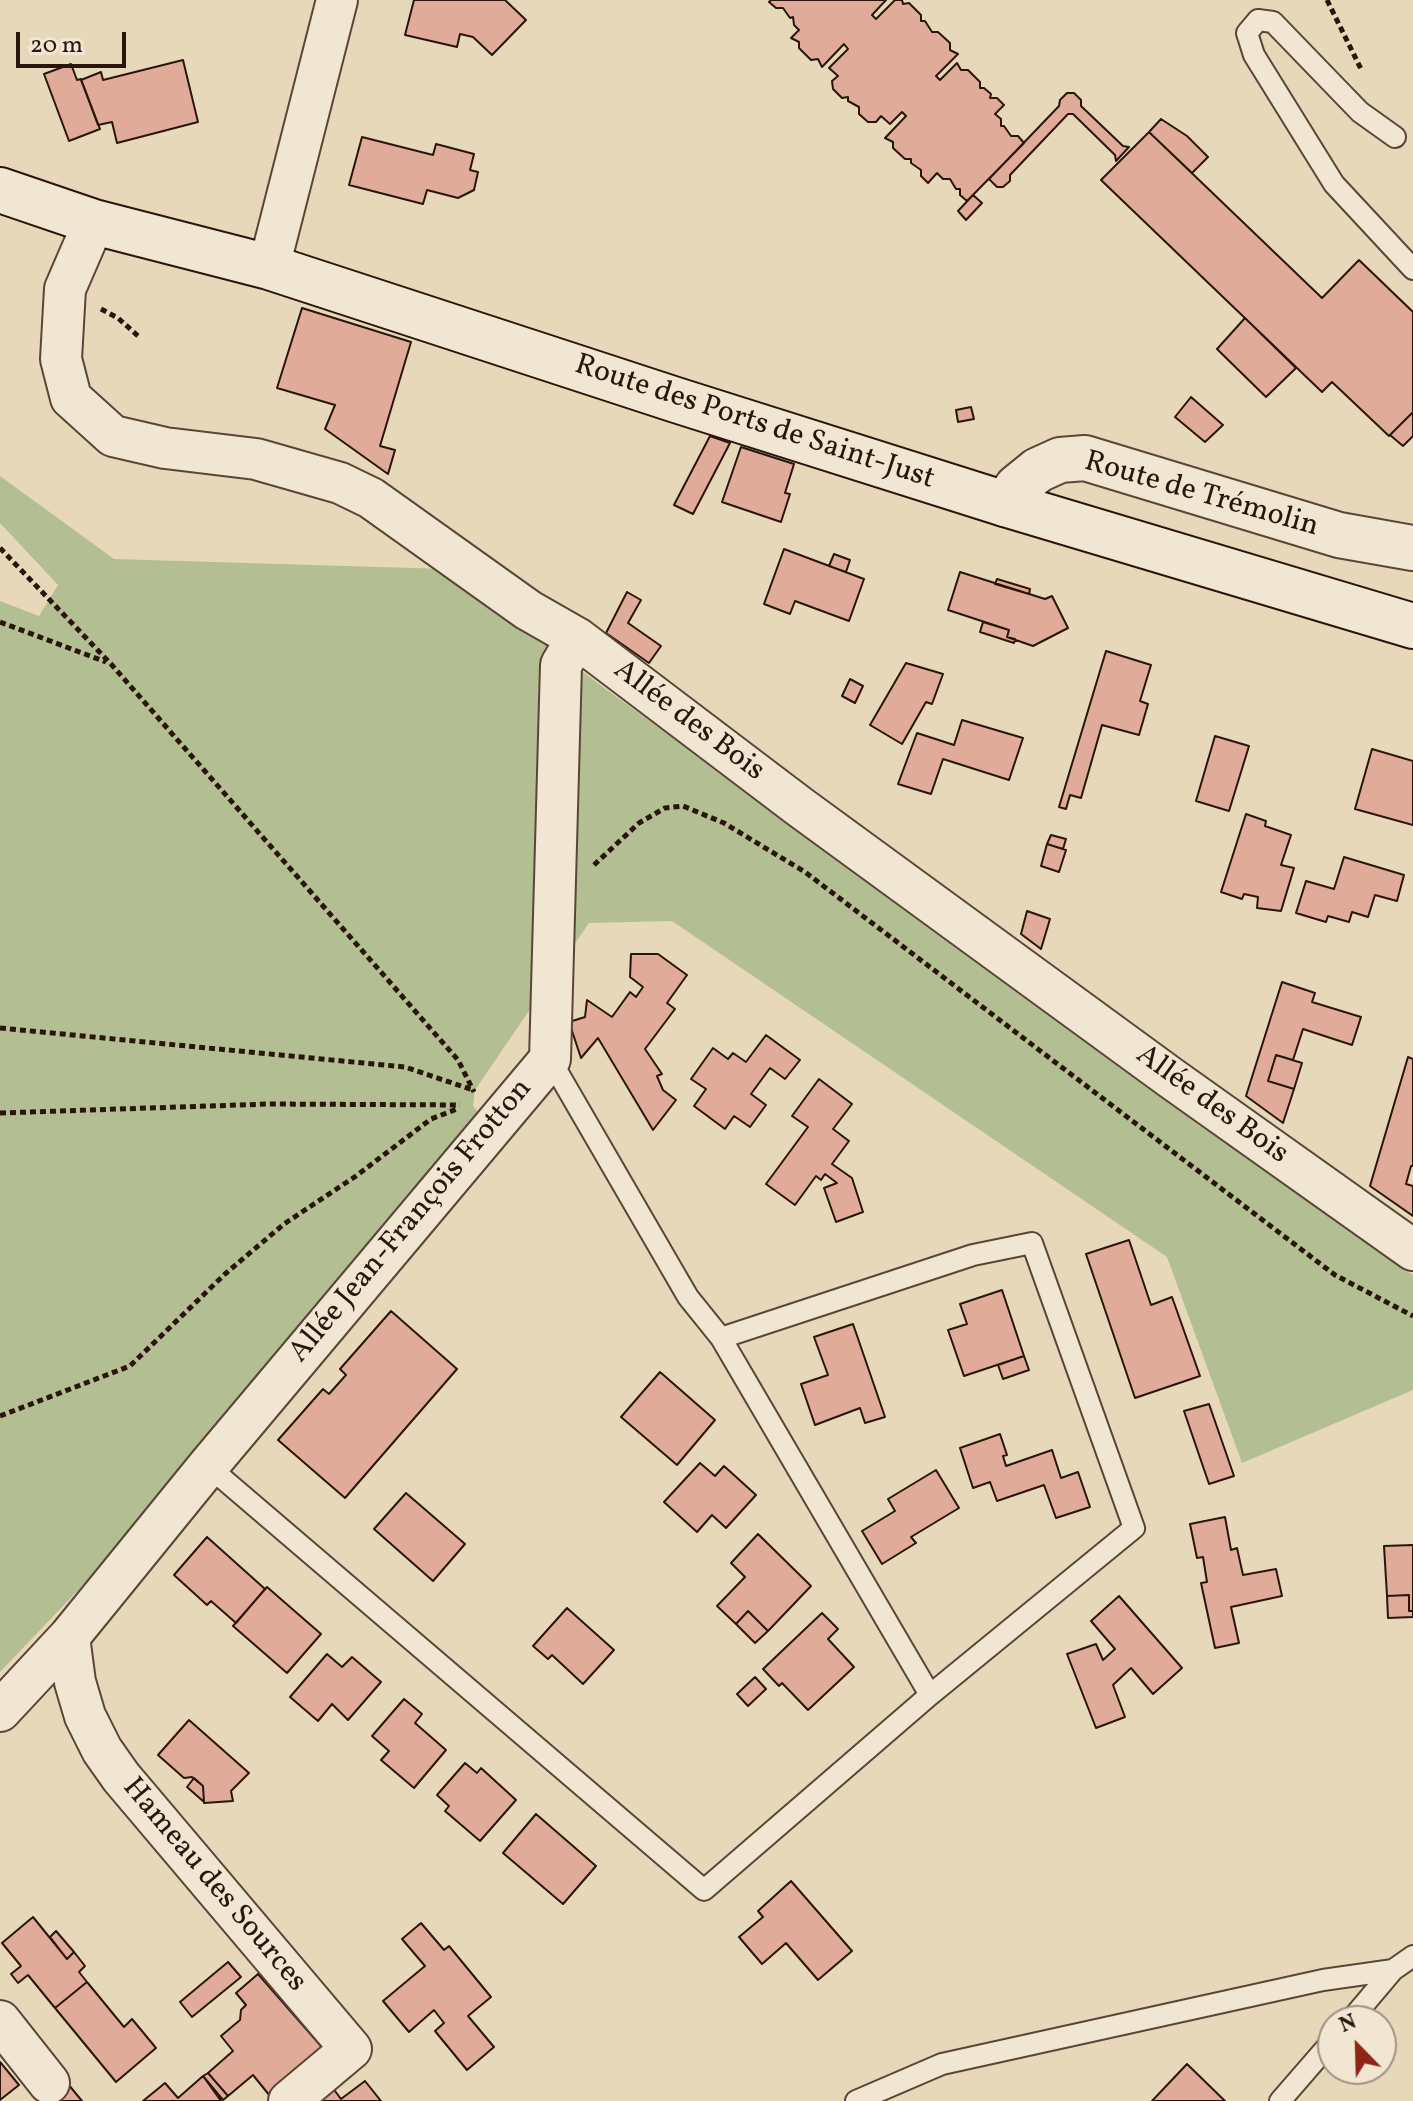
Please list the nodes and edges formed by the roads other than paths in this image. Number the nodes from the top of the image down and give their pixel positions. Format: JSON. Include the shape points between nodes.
{"nodes":[{"id":1,"x":337,"y":0,"type":"edge"},
{"id":2,"x":1395,"y":137,"type":"dead end"},
{"id":3,"x":0,"y":190,"type":"edge"},
{"id":4,"x":94,"y":222,"type":"junction"},
{"id":5,"x":269,"y":267,"type":"junction"},
{"id":6,"x":1413,"y":269,"type":"edge"},
{"id":7,"x":1005,"y":504,"type":"junction"},
{"id":8,"x":1413,"y":548,"type":"edge"},
{"id":9,"x":1413,"y":626,"type":"edge"},
{"id":10,"x":577,"y":638,"type":"junction"},
{"id":11,"x":538,"y":1073,"type":"junction"},
{"id":12,"x":1413,"y":1250,"type":"edge"},
{"id":13,"x":721,"y":1338,"type":"junction"},
{"id":14,"x":208,"y":1466,"type":"junction"},
{"id":15,"x":69,"y":1637,"type":"junction"},
{"id":16,"x":930,"y":1695,"type":"junction"},
{"id":17,"x":0,"y":1711,"type":"edge"},
{"id":18,"x":1413,"y":1956,"type":"edge"},
{"id":19,"x":1393,"y":1970,"type":"junction"},
{"id":20,"x":1363,"y":2005,"type":"edge"},
{"id":21,"x":0,"y":2021,"type":"edge"},
{"id":22,"x":1317,"y":2058,"type":"edge"},
{"id":23,"x":49,"y":2083,"type":"dead end"},
{"id":24,"x":289,"y":2101,"type":"edge"},
{"id":25,"x":856,"y":2101,"type":"edge"},
{"id":26,"x":1280,"y":2101,"type":"edge"}],
"edges":[{"from":1,"to":5,"type":"street"},
{"from":2,"to":6,"type":"lane","via":[[1360,112],[1273,22],[1258,20],[1247,33],[1254,55],[1334,184]]},
{"from":3,"to":4,"type":"main road","name":"Route des Ports de Saint-Just"},
{"from":4,"to":5,"type":"main road","name":"Route des Ports de Saint-Just"},
{"from":4,"to":10,"type":"street","name":"Allée des Bois","via":[[65,289],[61,359],[71,398],[113,436],[256,459],[340,483],[371,498],[528,610]]},
{"from":5,"to":7,"type":"main road","name":"Route des Ports de Saint-Just"},
{"from":7,"to":8,"type":"main road","name":"Route de Trémolin","via":[[1038,470],[1060,460],[1085,458],[1339,535]]},
{"from":7,"to":9,"type":"main road","name":"Route des Ports de Saint-Just"},
{"from":10,"to":11,"type":"street","name":"Allée Jean-François Frotton","via":[[561,665],[555,901]]},
{"from":10,"to":12,"type":"street","name":"Allée des Bois","via":[[813,817]]},
{"from":11,"to":13,"type":"lane"},
{"from":11,"to":14,"type":"street","name":"Allée Jean-François Frotton"},
{"from":13,"to":16,"type":"lane"},
{"from":13,"to":16,"type":"lane","via":[[973,1255],[1032,1243],[1134,1528]]},
{"from":14,"to":15,"type":"street","name":"Allée Jean-François Frotton"},
{"from":14,"to":16,"type":"lane","via":[[704,1890]]},
{"from":15,"to":17,"type":"street","name":"Allée Jean-François Frotton"},
{"from":15,"to":24,"type":"street","name":"Hameau des Sources","via":[[75,1682],[102,1750],[351,2049]]},
{"from":18,"to":19,"type":"lane"},
{"from":19,"to":20,"type":"lane"},
{"from":19,"to":25,"type":"lane","via":[[1323,1980],[942,2064]]},
{"from":21,"to":23,"type":"street"},
{"from":22,"to":26,"type":"lane"}]}
